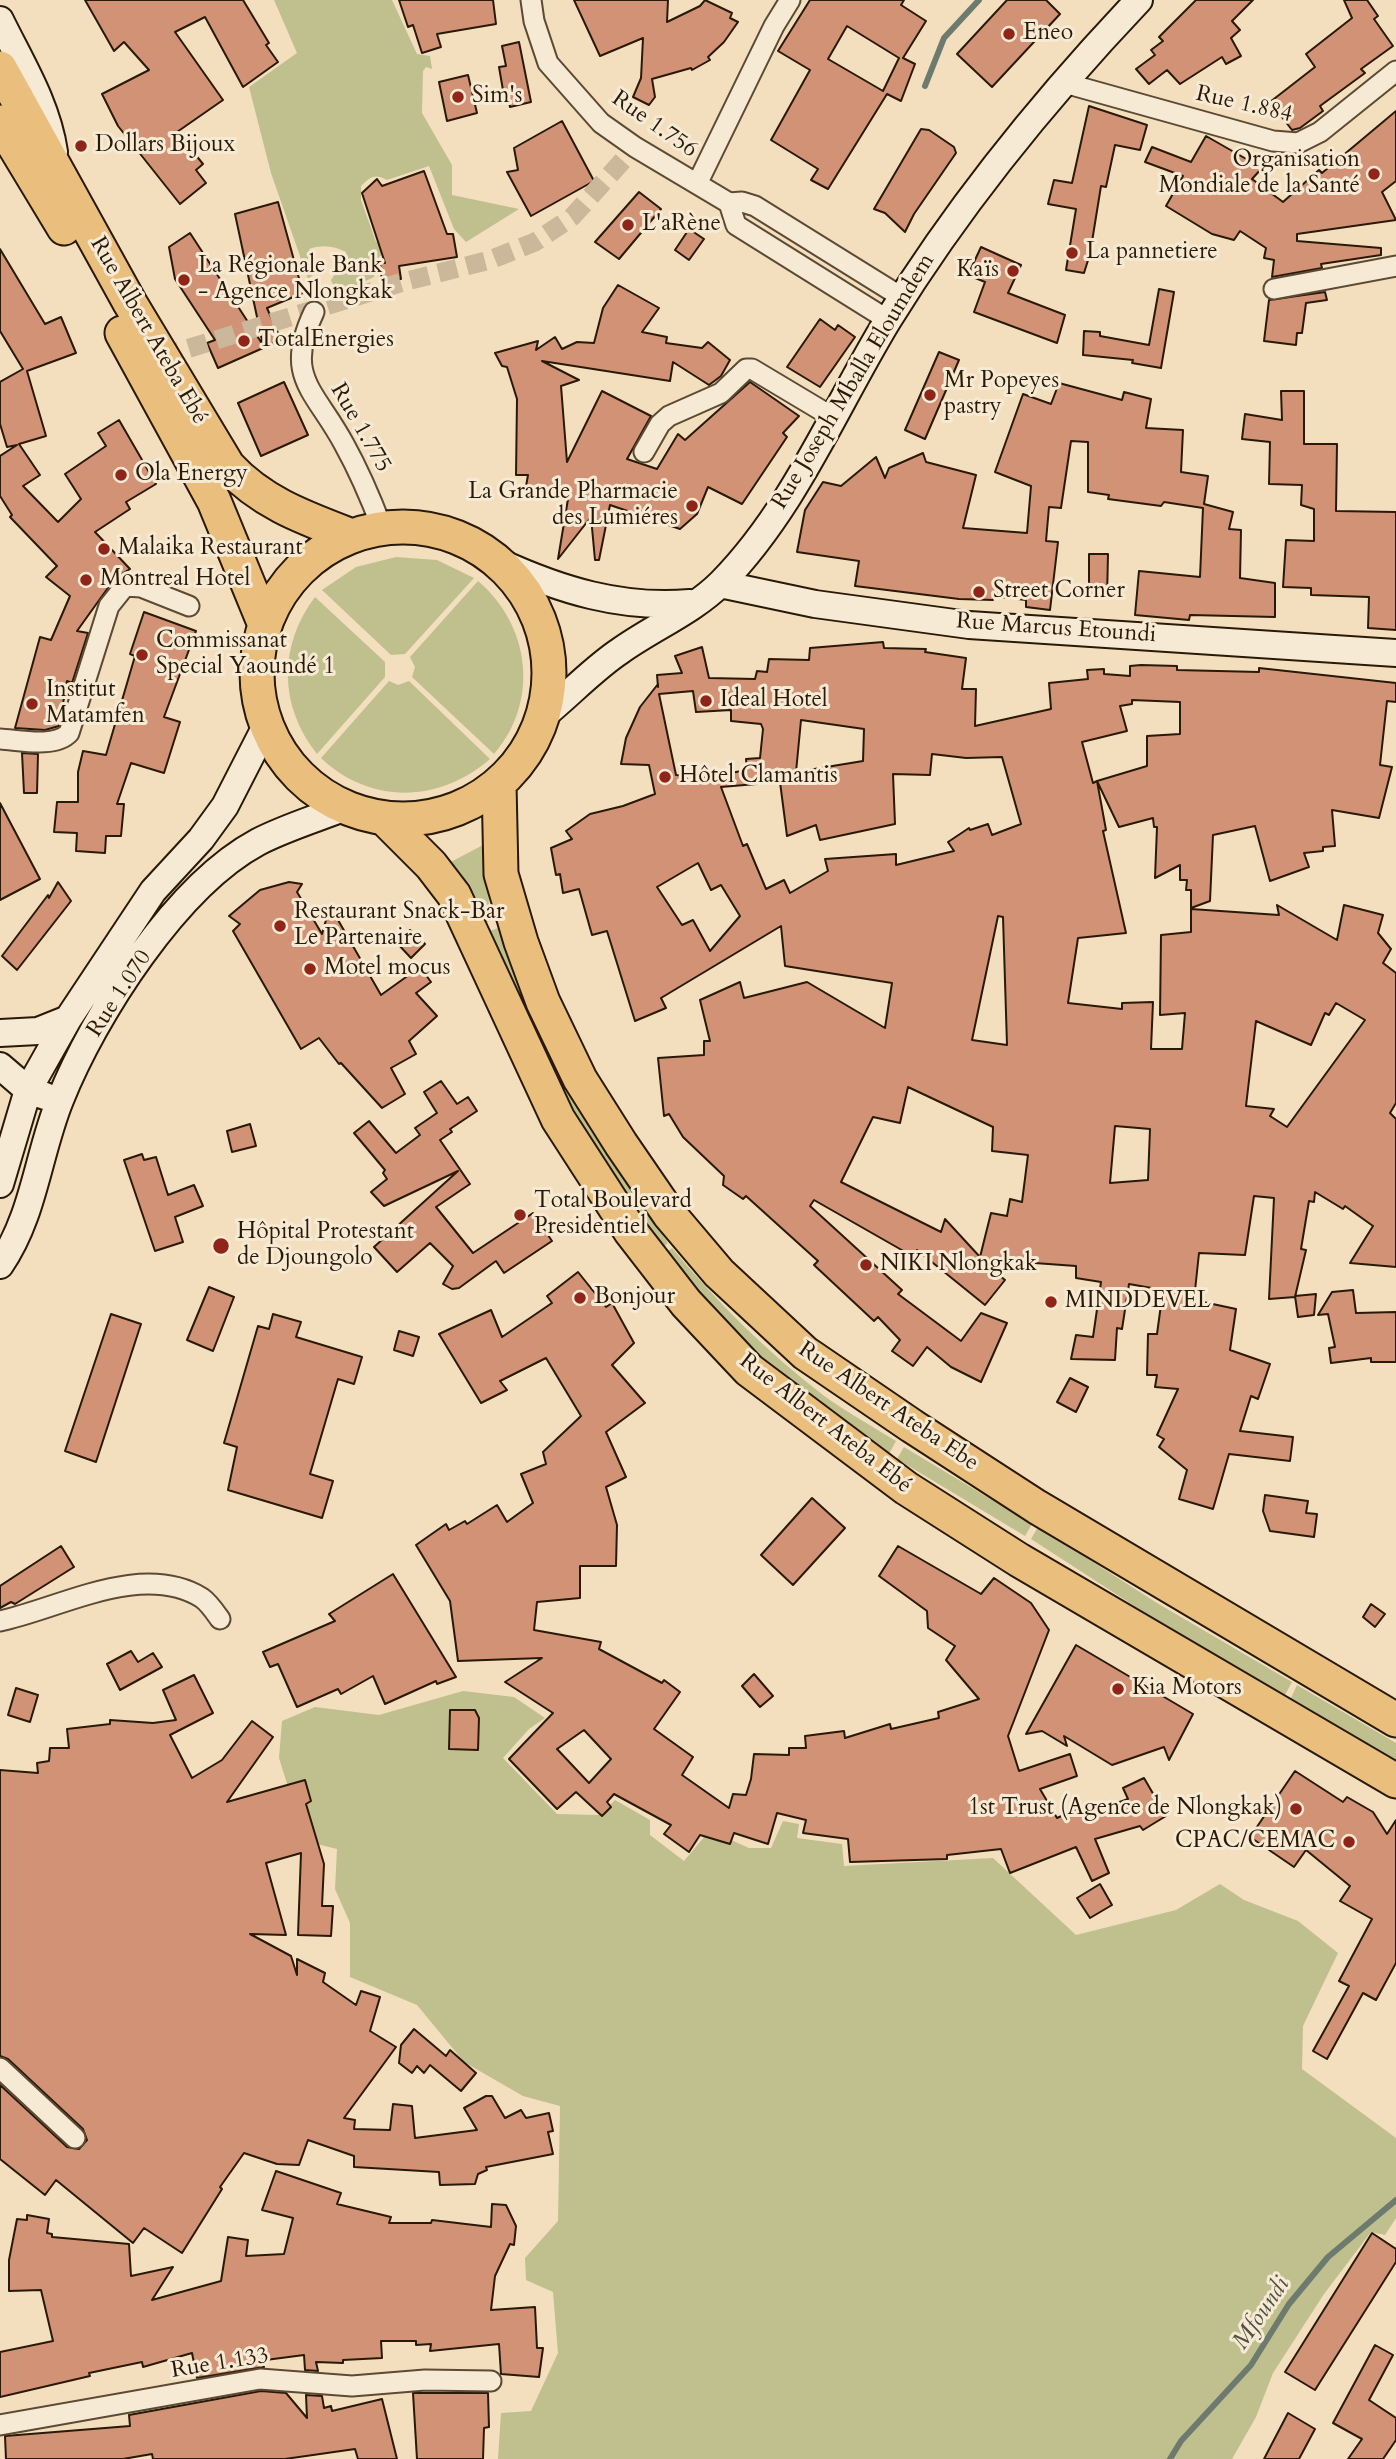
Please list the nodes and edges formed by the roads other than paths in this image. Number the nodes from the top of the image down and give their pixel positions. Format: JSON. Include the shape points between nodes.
{"nodes":[{"id":1,"x":531,"y":0,"type":"edge"},
{"id":2,"x":790,"y":0,"type":"edge"},
{"id":3,"x":1139,"y":0,"type":"edge"},
{"id":4,"x":0,"y":20,"type":"edge"},
{"id":5,"x":0,"y":68,"type":"edge"},
{"id":6,"x":1396,"y":71,"type":"edge"},
{"id":7,"x":1061,"y":82,"type":"junction"},
{"id":8,"x":0,"y":122,"type":"edge"},
{"id":9,"x":56,"y":164,"type":"junction"},
{"id":10,"x":697,"y":184,"type":"junction"},
{"id":11,"x":729,"y":203,"type":"junction"},
{"id":12,"x":1396,"y":266,"type":"edge"},
{"id":13,"x":1274,"y":289,"type":"dead end"},
{"id":14,"x":903,"y":298,"type":"junction"},
{"id":15,"x":314,"y":312,"type":"dead end"},
{"id":16,"x":888,"y":320,"type":"junction"},
{"id":17,"x":834,"y":418,"type":"junction"},
{"id":18,"x":644,"y":452,"type":"dead end"},
{"id":19,"x":367,"y":532,"type":"junction"},
{"id":20,"x":499,"y":562,"type":"junction"},
{"id":21,"x":720,"y":584,"type":"junction"},
{"id":22,"x":695,"y":603,"type":"junction"},
{"id":23,"x":189,"y":606,"type":"dead end"},
{"id":24,"x":265,"y":625,"type":"junction"},
{"id":25,"x":1396,"y":653,"type":"edge"},
{"id":26,"x":543,"y":716,"type":"junction"},
{"id":27,"x":266,"y":726,"type":"junction"},
{"id":28,"x":0,"y":739,"type":"edge"},
{"id":29,"x":499,"y":784,"type":"junction"},
{"id":30,"x":343,"y":808,"type":"junction"},
{"id":31,"x":386,"y":820,"type":"junction"},
{"id":32,"x":68,"y":1019,"type":"junction"},
{"id":33,"x":0,"y":1033,"type":"edge"},
{"id":34,"x":0,"y":1066,"type":"edge"},
{"id":35,"x":28,"y":1090,"type":"junction"},
{"id":36,"x":60,"y":1101,"type":"junction"},
{"id":37,"x":0,"y":1184,"type":"edge"},
{"id":38,"x":0,"y":1265,"type":"edge"},
{"id":39,"x":220,"y":1619,"type":"dead end"},
{"id":40,"x":0,"y":1621,"type":"edge"},
{"id":41,"x":1396,"y":1720,"type":"edge"},
{"id":42,"x":1396,"y":1781,"type":"edge"},
{"id":43,"x":0,"y":2068,"type":"edge"},
{"id":44,"x":75,"y":2138,"type":"dead end"},
{"id":45,"x":491,"y":2382,"type":"dead end"},
{"id":46,"x":0,"y":2425,"type":"edge"}],
"edges":[{"from":1,"to":10,"type":"street","name":"Rue 1.756","via":[[548,63],[601,123]]},
{"from":2,"to":10,"type":"street"},
{"from":3,"to":7,"type":"main road","name":"Rue Joseph Mballa Eloumdem"},
{"from":4,"to":9,"type":"main road","via":[[49,125]]},
{"from":5,"to":9,"type":"highway","name":"Rue Albert Ateba Ebé"},
{"from":6,"to":7,"type":"street","name":"Rue 1.884","via":[[1320,132],[1298,143],[1273,141]]},
{"from":7,"to":14,"type":"main road","name":"Rue Joseph Mballa Eloumdem","via":[[976,190]]},
{"from":8,"to":24,"type":"highway","name":"Rue Albert Ateba Ebé","via":[[49,200],[214,501]]},
{"from":9,"to":19,"type":"highway","name":"Rue Albert Ateba Ebé","via":[[130,303],[228,466],[246,486],[301,517]]},
{"from":10,"to":11,"type":"street","name":"Rue 1.756"},
{"from":11,"to":14,"type":"street","name":"Rue 1.756","via":[[755,206]]},
{"from":11,"to":16,"type":"street","name":"Rue 1.756","via":[[736,225]]},
{"from":12,"to":13,"type":"street"},
{"from":14,"to":16,"type":"main road","name":"Rue Joseph Mballa Eloumdem"},
{"from":15,"to":19,"type":"street","name":"Rue 1.775","via":[[302,337],[303,377],[368,491]]},
{"from":16,"to":17,"type":"main road","name":"Rue Joseph Mballa Eloumdem"},
{"from":17,"to":18,"type":"street","via":[[746,369],[721,393],[669,416]]},
{"from":17,"to":21,"type":"main road","name":"Rue Joseph Mballa Eloumdem","via":[[776,512]]},
{"from":19,"to":20,"type":"highway","via":[[413,526],[444,532]]},
{"from":19,"to":24,"type":"highway","via":[[323,550],[298,570]]},
{"from":20,"to":22,"type":"main road","via":[[548,584],[589,595],[637,605]]},
{"from":20,"to":26,"type":"highway","via":[[522,587],[548,648]]},
{"from":21,"to":22,"type":"main road","name":"Rue Joseph Mballa Eloumdem"},
{"from":21,"to":25,"type":"main road","name":"Rue Marcus Etoundi","via":[[826,606],[969,625]]},
{"from":22,"to":26,"type":"main road","name":"Rue Joseph Mballa Eloumdem","via":[[617,653]]},
{"from":23,"to":28,"type":"street","via":[[141,587],[125,586],[109,606],[65,738]]},
{"from":24,"to":27,"type":"highway","via":[[256,675]]},
{"from":26,"to":29,"type":"highway","via":[[526,753]]},
{"from":27,"to":30,"type":"highway","via":[[284,760],[310,788]]},
{"from":27,"to":32,"type":"main road","name":"Rue 1.070","via":[[225,806],[153,891]]},
{"from":29,"to":31,"type":"highway","via":[[446,814]]},
{"from":29,"to":41,"type":"highway","name":"Rue Albert Ateba Ebe","via":[[501,874],[543,1002],[580,1079],[621,1144],[668,1214],[719,1273],[805,1353],[912,1426],[1037,1507]]},
{"from":30,"to":31,"type":"highway"},
{"from":30,"to":36,"type":"main road","name":"Rue 1.070","via":[[258,842],[219,868],[173,914],[98,1020]]},
{"from":31,"to":42,"type":"highway","name":"Rue Albert Ateba Ebé","via":[[454,895],[558,1119],[631,1232],[686,1303],[749,1370],[906,1488],[1008,1553]]},
{"from":32,"to":33,"type":"main road","via":[[38,1031]]},
{"from":32,"to":35,"type":"main road","name":"Rue 1.070"},
{"from":34,"to":35,"type":"main road"},
{"from":35,"to":36,"type":"main road"},
{"from":35,"to":37,"type":"main road","name":"Rue 1.070"},
{"from":36,"to":38,"type":"main road","name":"Rue 1.070","via":[[36,1182]]},
{"from":39,"to":40,"type":"street","via":[[204,1599],[187,1592],[131,1583]]},
{"from":43,"to":44,"type":"street"},
{"from":45,"to":46,"type":"street","name":"Rue 1.133","via":[[425,2380],[352,2386],[260,2379]]}]}
